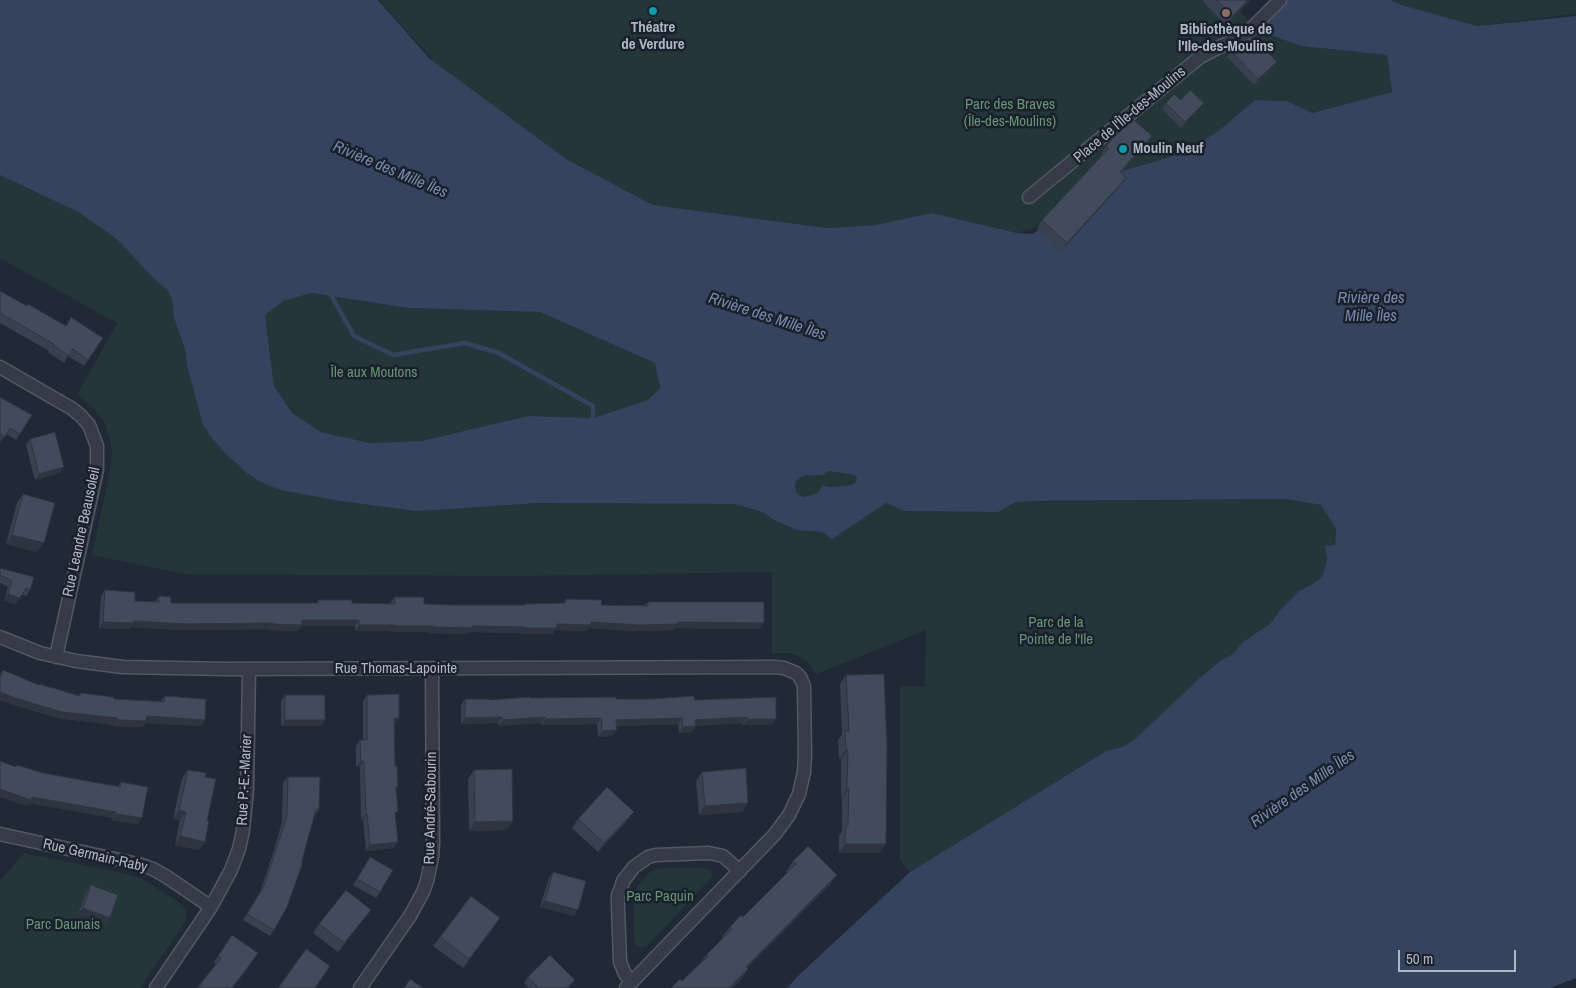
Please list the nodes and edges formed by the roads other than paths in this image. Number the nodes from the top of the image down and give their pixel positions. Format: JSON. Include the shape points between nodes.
{"nodes":[{"id":1,"x":1280,"y":0,"type":"edge"},
{"id":2,"x":1029,"y":198,"type":"dead end"},
{"id":3,"x":0,"y":367,"type":"edge"},
{"id":4,"x":0,"y":637,"type":"edge"},
{"id":5,"x":56,"y":657,"type":"junction"},
{"id":6,"x":249,"y":669,"type":"junction"},
{"id":7,"x":432,"y":669,"type":"junction"},
{"id":8,"x":0,"y":834,"type":"edge"},
{"id":9,"x":740,"y":871,"type":"junction"},
{"id":10,"x":210,"y":907,"type":"junction"},
{"id":11,"x":628,"y":985,"type":"edge"},
{"id":12,"x":156,"y":988,"type":"edge"},
{"id":13,"x":360,"y":988,"type":"edge"}],
"edges":[{"from":1,"to":2,"type":"street","name":"Place de l'Île-des-Moulins","via":[[1247,33],[1200,57]]},
{"from":3,"to":5,"type":"street","name":"Rue Leandre Beausoleil","via":[[76,412],[89,425],[97,446],[97,470]]},
{"from":4,"to":5,"type":"street","name":"Rue Thomas-Lapointe"},
{"from":5,"to":6,"type":"street","name":"Rue Thomas-Lapointe","via":[[123,668]]},
{"from":6,"to":7,"type":"street","name":"Rue Thomas-Lapointe"},
{"from":6,"to":10,"type":"street","name":"Rue P.-E.-Marier","via":[[247,790],[243,830],[231,870]]},
{"from":7,"to":9,"type":"street","name":"Rue Thomas-Lapointe","via":[[775,667],[796,673],[804,686],[805,755],[799,794],[783,824]]},
{"from":7,"to":13,"type":"street","name":"Rue André-Sabourin","via":[[433,843],[427,881],[410,916]]},
{"from":8,"to":10,"type":"street","name":"Rue Germain-Raby","via":[[142,865],[168,877]]},
{"from":9,"to":11,"type":"street"},
{"from":9,"to":11,"type":"street","via":[[723,856],[708,853],[656,855],[634,867],[620,888],[618,907],[620,962]]},
{"from":10,"to":12,"type":"street","name":"Rue P.-E.-Marier"}]}
